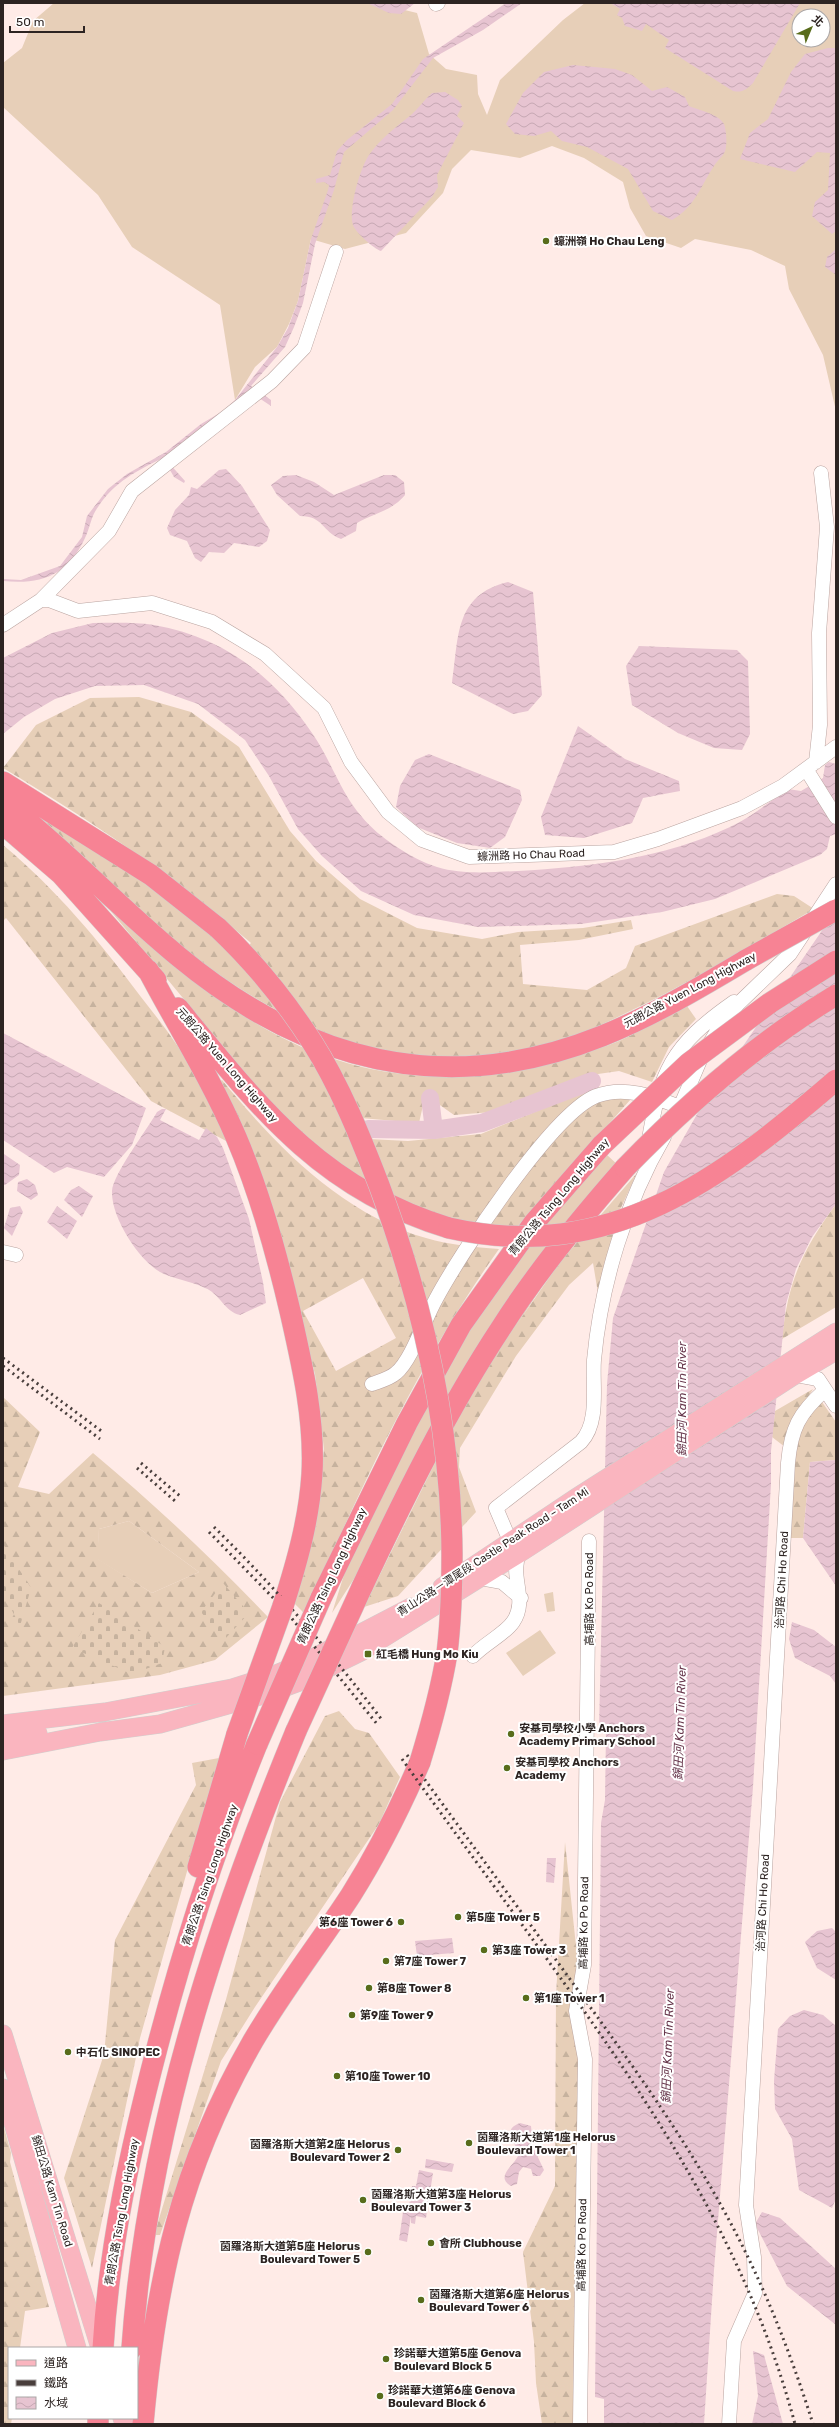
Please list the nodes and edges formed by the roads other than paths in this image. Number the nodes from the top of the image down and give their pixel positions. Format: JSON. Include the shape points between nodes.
{"nodes":[{"id":1,"x":336,"y":252,"type":"dead end"},
{"id":2,"x":821,"y":473,"type":"dead end"},
{"id":3,"x":41,"y":600,"type":"junction"},
{"id":4,"x":3,"y":625,"type":"edge"},
{"id":5,"x":836,"y":748,"type":"edge"},
{"id":6,"x":811,"y":770,"type":"junction"},
{"id":7,"x":3,"y":782,"type":"edge"},
{"id":8,"x":3,"y":801,"type":"edge"},
{"id":9,"x":836,"y":817,"type":"edge"},
{"id":10,"x":3,"y":824,"type":"edge"},
{"id":11,"x":836,"y":884,"type":"edge"},
{"id":12,"x":836,"y":910,"type":"edge"},
{"id":13,"x":836,"y":961,"type":"edge"},
{"id":14,"x":148,"y":970,"type":"junction"},
{"id":15,"x":763,"y":981,"type":"junction"},
{"id":16,"x":836,"y":995,"type":"edge"},
{"id":17,"x":836,"y":1080,"type":"edge"},
{"id":18,"x":657,"y":1098,"type":"junction"},
{"id":19,"x":680,"y":1107,"type":"junction"},
{"id":20,"x":632,"y":1175,"type":"junction"},
{"id":21,"x":836,"y":1332,"type":"edge"},
{"id":22,"x":836,"y":1352,"type":"edge"},
{"id":23,"x":794,"y":1376,"type":"junction"},
{"id":24,"x":372,"y":1384,"type":"dead end"},
{"id":25,"x":822,"y":1385,"type":"junction"},
{"id":26,"x":836,"y":1406,"type":"edge"},
{"id":27,"x":589,"y":1541,"type":"dead end"},
{"id":28,"x":515,"y":1547,"type":"junction"},
{"id":29,"x":480,"y":1578,"type":"junction"},
{"id":30,"x":521,"y":1598,"type":"junction"},
{"id":31,"x":473,"y":1656,"type":"dead end"},
{"id":32,"x":198,"y":1713,"type":"junction"},
{"id":33,"x":3,"y":1724,"type":"edge"},
{"id":34,"x":3,"y":1737,"type":"edge"},
{"id":35,"x":3,"y":1751,"type":"edge"},
{"id":36,"x":187,"y":1945,"type":"junction"},
{"id":37,"x":3,"y":2034,"type":"edge"},
{"id":38,"x":3,"y":2088,"type":"edge"},
{"id":39,"x":77,"y":2347,"type":"edge"},
{"id":40,"x":102,"y":2347,"type":"edge"},
{"id":41,"x":102,"y":2347,"type":"edge"},
{"id":42,"x":132,"y":2347,"type":"edge"},
{"id":43,"x":143,"y":2424,"type":"edge"},
{"id":44,"x":580,"y":2424,"type":"edge"},
{"id":45,"x":729,"y":2424,"type":"edge"}],
"edges":[{"from":1,"to":3,"type":"street","via":[[304,348],[272,381],[132,491],[110,531]]},
{"from":2,"to":6,"type":"street","via":[[827,527],[819,633],[820,725]]},
{"from":3,"to":4,"type":"street"},
{"from":3,"to":6,"type":"street","name":"蠔洲路 Ho Chau Road","via":[[49,600],[78,611],[152,603],[212,622],[265,654],[324,708],[351,762],[388,812],[422,840],[469,857],[614,852],[658,839],[742,808]]},
{"from":5,"to":6,"type":"street","name":"蠔洲路 Ho Chau Road"},
{"from":6,"to":9,"type":"street"},
{"from":7,"to":43,"type":"highway","bridge":true,"via":[[145,871],[218,928],[252,962],[288,1006],[313,1044],[337,1087],[359,1135],[387,1206],[422,1321],[436,1384],[448,1468],[452,1584],[449,1632],[442,1681],[420,1762],[376,1854],[254,2039],[223,2098],[196,2158],[181,2201],[162,2278],[148,2367]]},
{"from":8,"to":12,"type":"highway","name":"元朗公路 Yuen Long Highway","bridge":true,"via":[[152,934],[211,982],[314,1042],[379,1060],[428,1067],[473,1067],[512,1062],[554,1053],[626,1026]]},
{"from":10,"to":14,"type":"highway","name":"元朗公路 Yuen Long Highway","via":[[61,874]]},
{"from":11,"to":15,"type":"street","via":[[796,946]]},
{"from":13,"to":36,"type":"highway","name":"青朗公路 Tsing Long Highway","bridge":true,"via":[[770,1003],[689,1063],[602,1145],[533,1224],[461,1325],[407,1423],[321,1598],[233,1805]]},
{"from":14,"to":17,"type":"highway","name":"元朗公路 Yuen Long Highway","bridge":true,"via":[[251,1095],[316,1159],[379,1200],[422,1220],[449,1228],[502,1236],[544,1236],[590,1229],[636,1215],[676,1197],[720,1171],[787,1122]]},
{"from":14,"to":36,"type":"highway","bridge":true,"via":[[207,1077],[247,1163],[268,1226],[298,1347],[310,1422],[312,1473],[306,1525],[283,1606],[229,1760],[189,1904]]},
{"from":15,"to":18,"type":"street","via":[[706,1021],[684,1042],[665,1072]]},
{"from":15,"to":19,"type":"street","via":[[720,1026]]},
{"from":16,"to":20,"type":"highway","bridge":true,"via":[[782,1031],[715,1082],[655,1137]]},
{"from":18,"to":19,"type":"street"},
{"from":18,"to":20,"type":"street"},
{"from":18,"to":24,"type":"street","via":[[636,1093],[606,1094],[584,1103],[569,1116],[510,1186],[469,1246],[436,1298],[404,1365],[393,1375]]},
{"from":19,"to":20,"type":"street"},
{"from":20,"to":28,"type":"street","via":[[626,1215],[605,1296],[594,1360],[590,1429],[581,1442],[496,1508]]},
{"from":20,"to":42,"type":"highway","bridge":true,"via":[[556,1250],[497,1333],[456,1401],[410,1487],[296,1731],[244,1859],[194,2014],[152,2182]]},
{"from":21,"to":28,"type":"main road","name":"青山公路－潭尾段 Castle Peak Road – Tam Mi","via":[[577,1497]]},
{"from":22,"to":23,"type":"main road","name":"青山公路－潭尾段 Castle Peak Road – Tam Mi"},
{"from":22,"to":25,"type":"street","via":[[826,1364]]},
{"from":23,"to":25,"type":"street","via":[[808,1375]]},
{"from":23,"to":28,"type":"main road","name":"青山公路－潭尾段 Castle Peak Road – Tam Mi","via":[[573,1519]]},
{"from":25,"to":26,"type":"street"},
{"from":25,"to":45,"type":"street","name":"治河路 Chi Ho Road","via":[[796,1424],[790,1441],[788,1463],[746,2205],[754,2257],[755,2293],[734,2341]]},
{"from":27,"to":44,"type":"street","name":"高埔路 Ko Po Road","via":[[584,1972],[576,2010],[585,2059]]},
{"from":28,"to":29,"type":"main road","name":"青山公路－潭尾段 Castle Peak Road – Tam Mi"},
{"from":28,"to":30,"type":"street"},
{"from":28,"to":33,"type":"main road","name":"青山公路－潭尾段 Castle Peak Road – Tam Mi","via":[[388,1620],[276,1674],[232,1688],[155,1704]]},
{"from":29,"to":30,"type":"street","via":[[502,1582]]},
{"from":29,"to":32,"type":"main road","name":"青山公路－潭尾段 Castle Peak Road – Tam Mi","via":[[361,1652],[302,1681]]},
{"from":30,"to":31,"type":"street","via":[[513,1623]]},
{"from":32,"to":34,"type":"main road","name":"青山公路－潭尾段 Castle Peak Road – Tam Mi","via":[[157,1715]]},
{"from":32,"to":35,"type":"main road","name":"青山公路－潭尾段 Castle Peak Road – Tam Mi","via":[[160,1724],[100,1732]]},
{"from":36,"to":40,"type":"highway","name":"青朗公路 Tsing Long Highway","via":[[167,2010],[130,2158],[110,2271]]},
{"from":37,"to":41,"type":"main road","name":"錦田公路 Kam Tin Road"},
{"from":38,"to":39,"type":"main road","name":"錦田公路 Kam Tin Road"}]}
